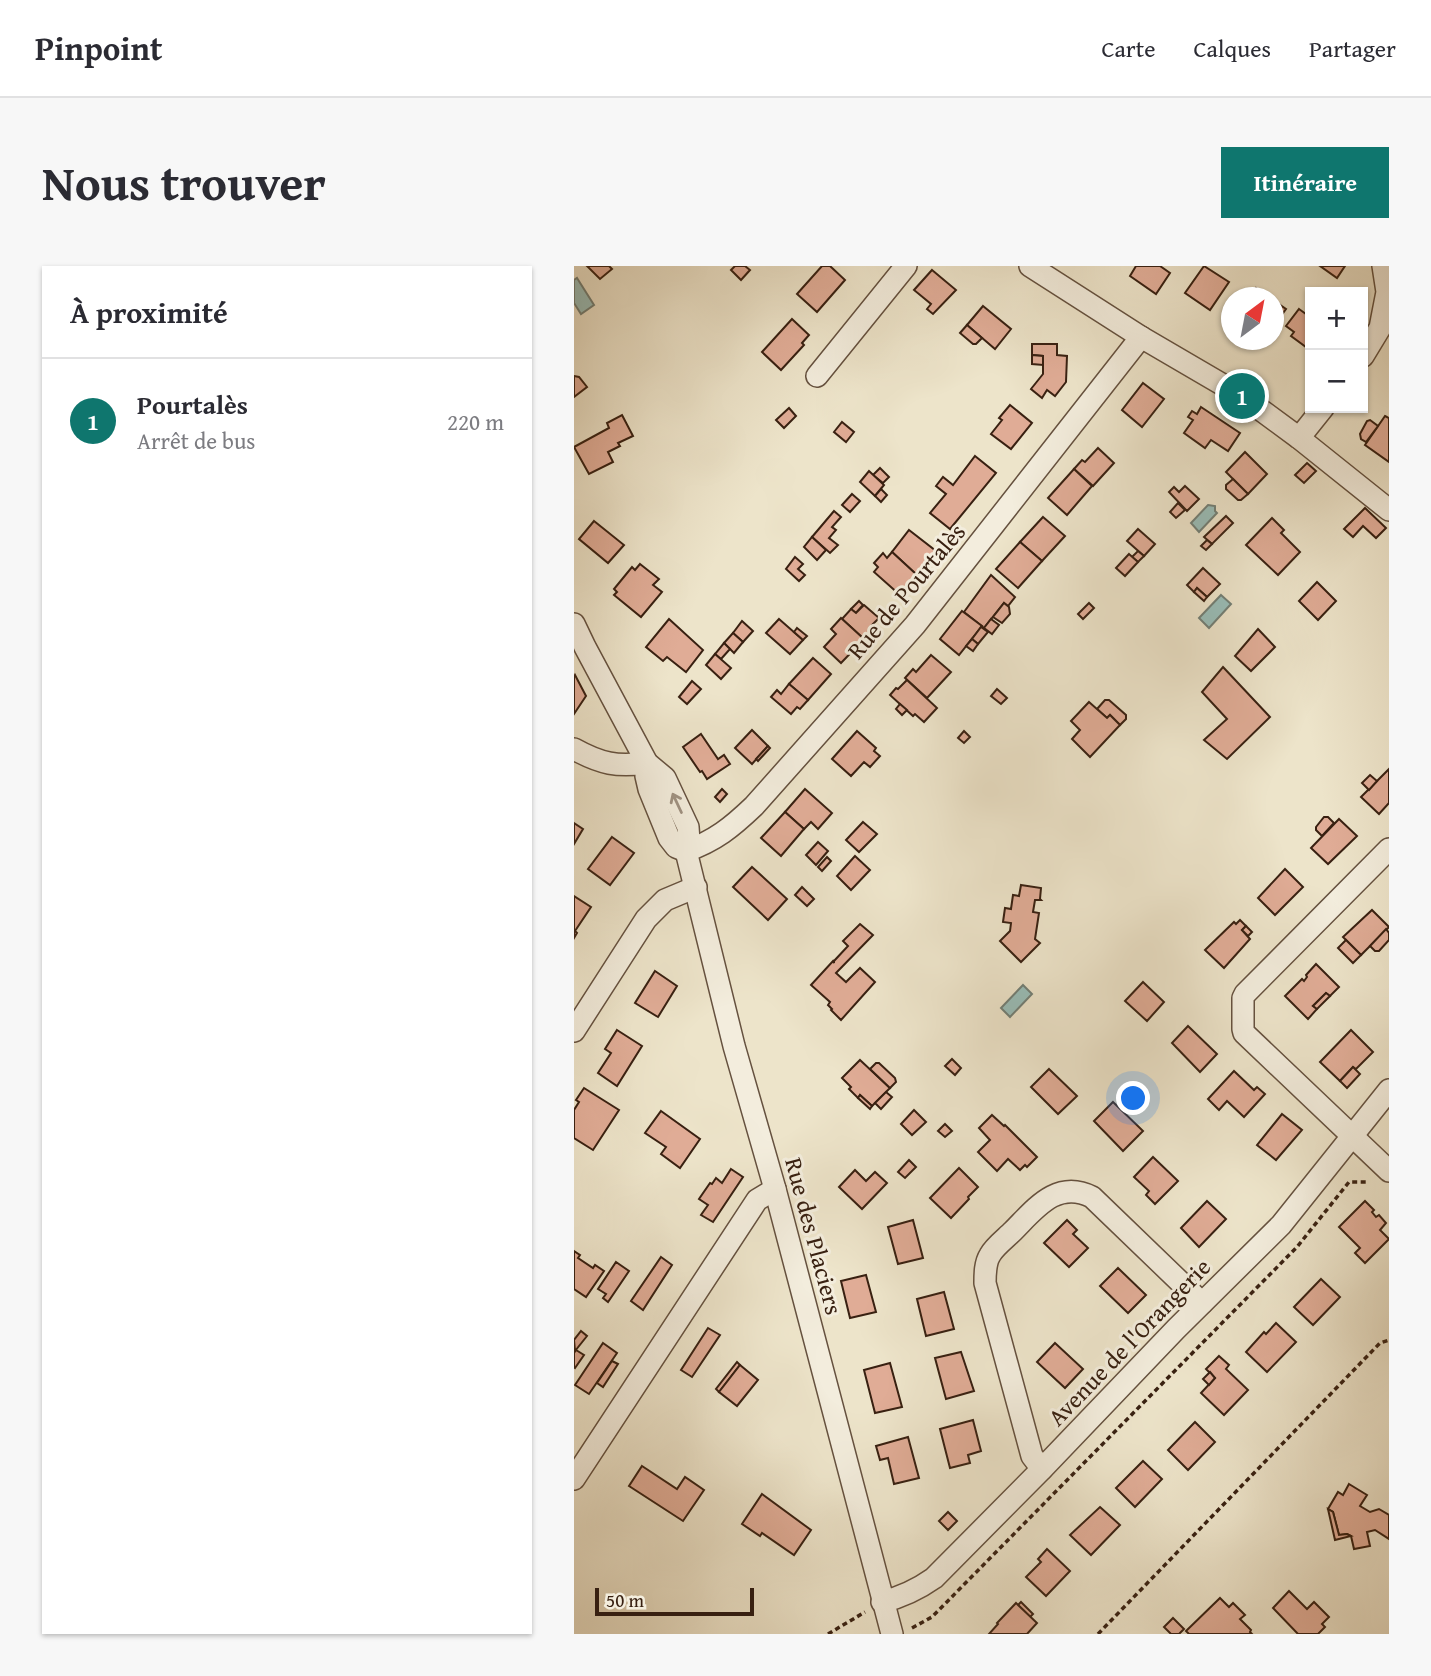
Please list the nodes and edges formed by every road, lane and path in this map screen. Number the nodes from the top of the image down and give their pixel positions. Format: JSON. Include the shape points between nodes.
{"nodes":[{"id":1,"x":906,"y":266,"type":"edge"},
{"id":2,"x":1030,"y":266,"type":"edge"},
{"id":3,"x":1383,"y":266,"type":"edge"},
{"id":4,"x":1142,"y":337,"type":"junction"},
{"id":5,"x":1367,"y":350,"type":"edge"},
{"id":6,"x":817,"y":376,"type":"dead end"},
{"id":7,"x":1320,"y":413,"type":"edge"},
{"id":8,"x":1300,"y":438,"type":"junction"},
{"id":9,"x":1389,"y":510,"type":"edge"},
{"id":10,"x":574,"y":624,"type":"edge"},
{"id":11,"x":574,"y":749,"type":"edge"},
{"id":12,"x":647,"y":764,"type":"junction"},
{"id":13,"x":1389,"y":849,"type":"edge"},
{"id":14,"x":686,"y":851,"type":"junction"},
{"id":15,"x":695,"y":887,"type":"junction"},
{"id":16,"x":574,"y":1031,"type":"edge"},
{"id":17,"x":1389,"y":1090,"type":"edge"},
{"id":18,"x":1353,"y":1136,"type":"junction"},
{"id":19,"x":1386,"y":1169,"type":"edge"},
{"id":20,"x":775,"y":1189,"type":"junction"},
{"id":21,"x":1202,"y":1303,"type":"junction"},
{"id":22,"x":1389,"y":1340,"type":"edge"},
{"id":23,"x":1042,"y":1469,"type":"junction"},
{"id":24,"x":574,"y":1479,"type":"edge"},
{"id":25,"x":882,"y":1602,"type":"junction"},
{"id":26,"x":828,"y":1634,"type":"edge"},
{"id":27,"x":892,"y":1634,"type":"edge"},
{"id":28,"x":909,"y":1634,"type":"edge"},
{"id":29,"x":1098,"y":1634,"type":"edge"}],
"edges":[{"from":1,"to":6,"type":"street"},
{"from":2,"to":4,"type":"street"},
{"from":3,"to":5,"type":"street","via":[[1387,292],[1380,328]]},
{"from":4,"to":8,"type":"street","via":[[1242,396]]},
{"from":4,"to":14,"type":"street","name":"Rue de Pourtalès","via":[[915,625],[754,806],[716,838]]},
{"from":7,"to":8,"type":"street"},
{"from":8,"to":9,"type":"street"},
{"from":10,"to":12,"type":"street","name":"Rue des Placiers"},
{"from":11,"to":12,"type":"street","via":[[597,761]]},
{"from":12,"to":14,"type":"street","name":"Rue des Placiers","via":[[665,778],[688,827]]},
{"from":13,"to":18,"type":"street","via":[[1243,998],[1244,1033]]},
{"from":14,"to":15,"type":"street","name":"Rue des Placiers"},
{"from":15,"to":16,"type":"street","via":[[665,900],[646,919]]},
{"from":15,"to":20,"type":"street","name":"Rue des Placiers"},
{"from":17,"to":18,"type":"street","name":"Avenue de l'Orangerie"},
{"from":18,"to":19,"type":"street"},
{"from":18,"to":21,"type":"street","name":"Avenue de l'Orangerie","via":[[1281,1225]]},
{"from":19,"to":28,"type":"path","via":[[1371,1182],[1349,1182],[1297,1247],[932,1617],[912,1626]]},
{"from":20,"to":24,"type":"street","via":[[757,1200]]},
{"from":20,"to":25,"type":"street","name":"Rue des Placiers"},
{"from":21,"to":23,"type":"street","name":"Avenue de l'Orangerie"},
{"from":21,"to":23,"type":"street","via":[[1082,1192],[1056,1194],[1043,1201],[990,1255],[985,1283],[1032,1456]]},
{"from":22,"to":29,"type":"path","via":[[1380,1343]]},
{"from":23,"to":25,"type":"street","name":"Avenue de l'Orangerie","via":[[934,1578]]},
{"from":25,"to":26,"type":"path"},
{"from":25,"to":27,"type":"street","name":"Rue des Placiers"}]}
